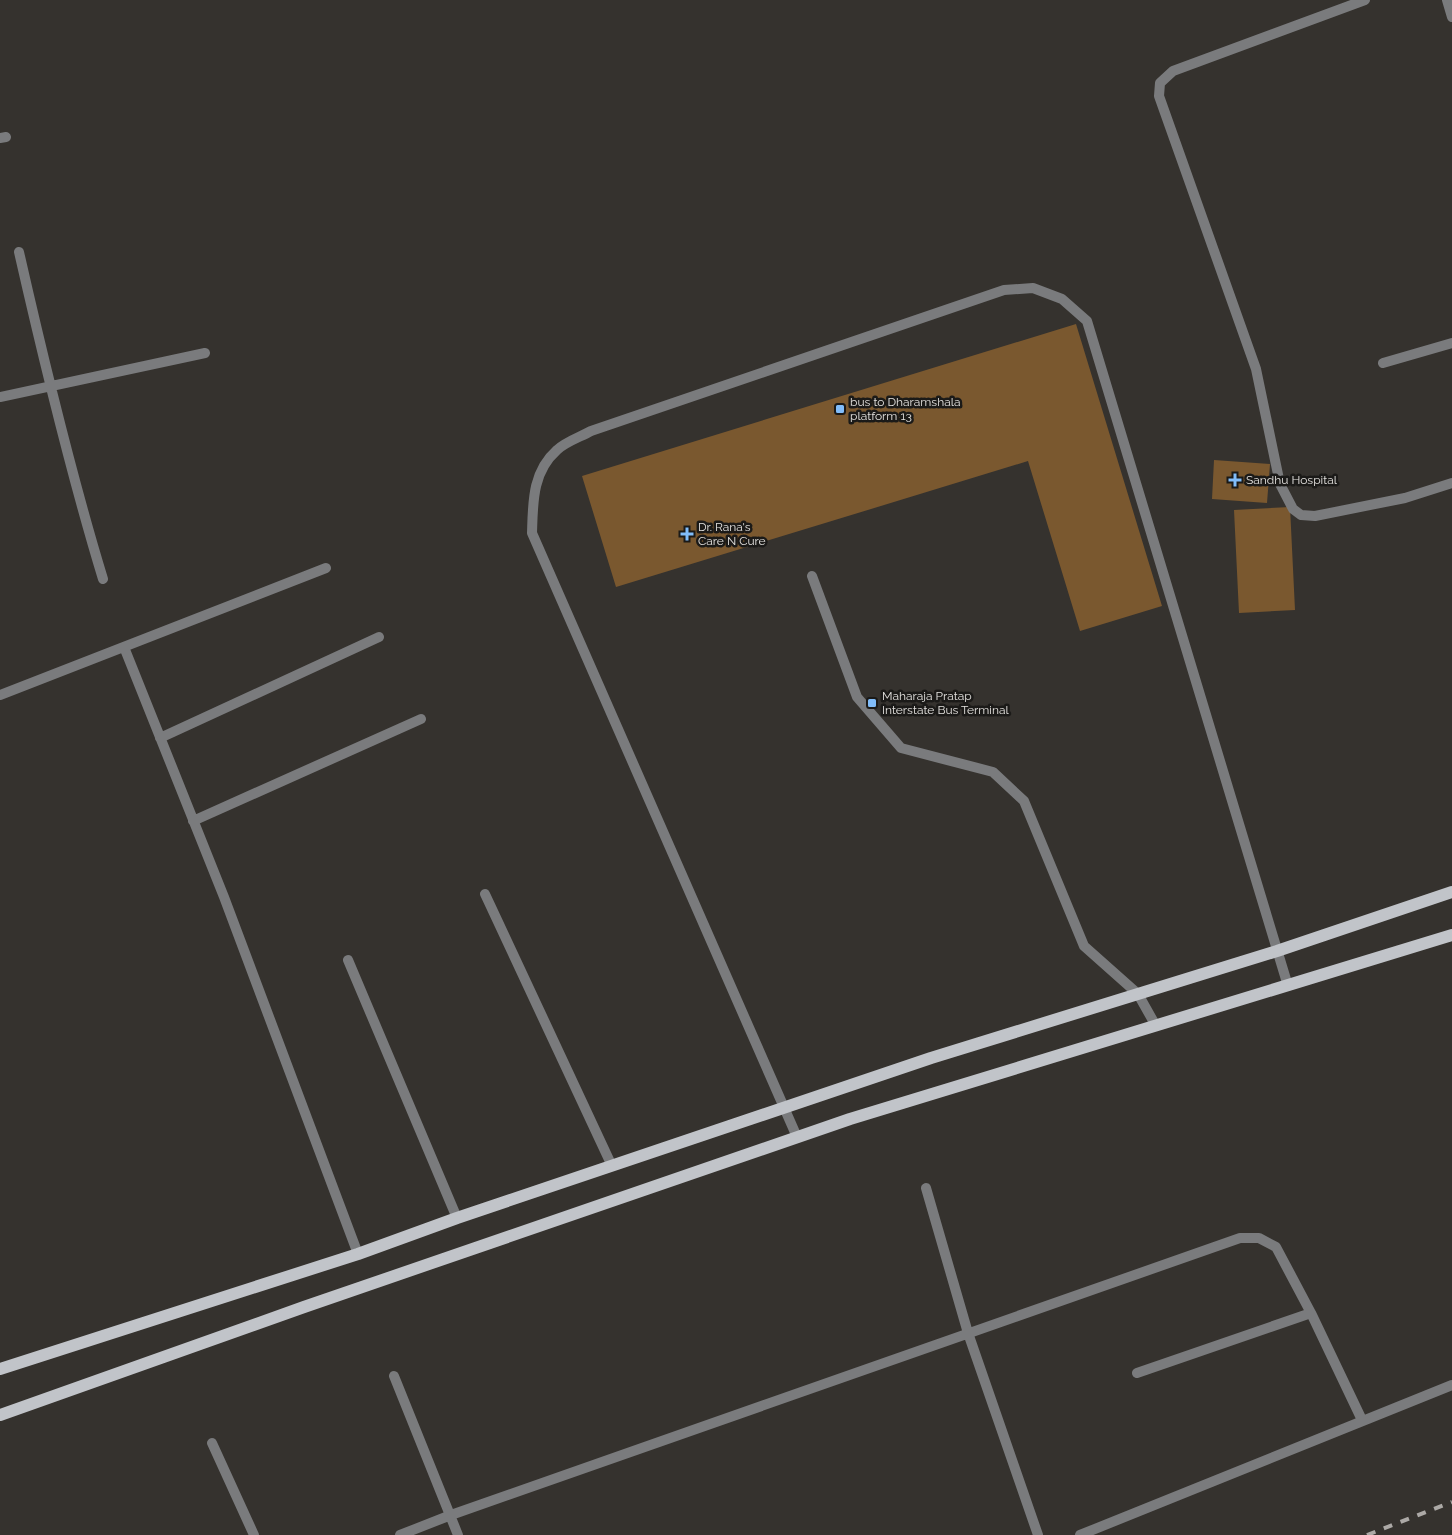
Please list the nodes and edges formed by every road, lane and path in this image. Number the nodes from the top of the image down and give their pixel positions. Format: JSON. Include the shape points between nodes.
{"nodes":[{"id":1,"x":1365,"y":0,"type":"edge"},
{"id":2,"x":1447,"y":0,"type":"edge"},
{"id":3,"x":1452,"y":17,"type":"edge"},
{"id":4,"x":19,"y":252,"type":"dead end"},
{"id":5,"x":1452,"y":343,"type":"edge"},
{"id":6,"x":205,"y":353,"type":"dead end"},
{"id":7,"x":1383,"y":363,"type":"dead end"},
{"id":8,"x":49,"y":386,"type":"junction"},
{"id":9,"x":0,"y":397,"type":"edge"},
{"id":10,"x":1452,"y":483,"type":"edge"},
{"id":11,"x":326,"y":568,"type":"dead end"},
{"id":12,"x":812,"y":576,"type":"dead end"},
{"id":13,"x":103,"y":579,"type":"dead end"},
{"id":14,"x":379,"y":637,"type":"dead end"},
{"id":15,"x":124,"y":647,"type":"junction"},
{"id":16,"x":0,"y":695,"type":"edge"},
{"id":17,"x":422,"y":720,"type":"dead end"},
{"id":18,"x":160,"y":738,"type":"junction"},
{"id":19,"x":193,"y":821,"type":"junction"},
{"id":20,"x":1452,"y":892,"type":"edge"},
{"id":21,"x":486,"y":894,"type":"dead end"},
{"id":22,"x":1452,"y":935,"type":"edge"},
{"id":23,"x":1277,"y":951,"type":"junction"},
{"id":24,"x":348,"y":960,"type":"dead end"},
{"id":25,"x":1288,"y":986,"type":"junction"},
{"id":26,"x":1138,"y":994,"type":"junction"},
{"id":27,"x":1156,"y":1026,"type":"junction"},
{"id":28,"x":785,"y":1109,"type":"junction"},
{"id":29,"x":797,"y":1137,"type":"junction"},
{"id":30,"x":612,"y":1166,"type":"junction"},
{"id":31,"x":926,"y":1188,"type":"dead end"},
{"id":32,"x":457,"y":1218,"type":"junction"},
{"id":33,"x":358,"y":1254,"type":"junction"},
{"id":34,"x":1311,"y":1313,"type":"junction"},
{"id":35,"x":968,"y":1333,"type":"junction"},
{"id":36,"x":0,"y":1369,"type":"edge"},
{"id":37,"x":1137,"y":1373,"type":"dead end"},
{"id":38,"x":394,"y":1376,"type":"dead end"},
{"id":39,"x":1452,"y":1385,"type":"edge"},
{"id":40,"x":0,"y":1415,"type":"edge"},
{"id":41,"x":1362,"y":1420,"type":"junction"},
{"id":42,"x":212,"y":1442,"type":"dead end"},
{"id":43,"x":451,"y":1515,"type":"junction"},
{"id":44,"x":254,"y":1535,"type":"edge"},
{"id":45,"x":400,"y":1535,"type":"edge"},
{"id":46,"x":458,"y":1535,"type":"edge"},
{"id":47,"x":1038,"y":1535,"type":"edge"},
{"id":48,"x":1080,"y":1535,"type":"edge"}],
"edges":[{"from":1,"to":10,"type":"street","via":[[1173,71],[1160,83],[1159,96],[1256,369],[1280,484],[1293,508],[1301,515],[1325,514],[1405,498]]},
{"from":2,"to":3,"type":"street"},
{"from":4,"to":8,"type":"street"},
{"from":5,"to":7,"type":"street"},
{"from":6,"to":8,"type":"street"},
{"from":8,"to":9,"type":"street"},
{"from":8,"to":13,"type":"street"},
{"from":11,"to":15,"type":"street"},
{"from":12,"to":26,"type":"street","via":[[857,697],[901,748],[994,772],[1024,801],[1084,946]]},
{"from":14,"to":18,"type":"street"},
{"from":15,"to":16,"type":"street"},
{"from":15,"to":18,"type":"street"},
{"from":17,"to":19,"type":"street"},
{"from":18,"to":19,"type":"street"},
{"from":19,"to":33,"type":"street"},
{"from":20,"to":23,"type":"main road"},
{"from":21,"to":30,"type":"street"},
{"from":22,"to":25,"type":"main road"},
{"from":23,"to":25,"type":"street"},
{"from":23,"to":26,"type":"main road"},
{"from":23,"to":28,"type":"street","via":[[1087,321],[1062,299],[1033,288],[1004,290],[590,431],[557,449],[543,467],[533,491],[532,533]]},
{"from":24,"to":32,"type":"street"},
{"from":25,"to":27,"type":"main road"},
{"from":26,"to":27,"type":"street"},
{"from":26,"to":28,"type":"main road","via":[[931,1058]]},
{"from":27,"to":29,"type":"main road"},
{"from":28,"to":29,"type":"street"},
{"from":28,"to":30,"type":"main road"},
{"from":29,"to":40,"type":"main road"},
{"from":30,"to":32,"type":"main road"},
{"from":31,"to":35,"type":"street"},
{"from":32,"to":33,"type":"main road"},
{"from":33,"to":36,"type":"main road"},
{"from":34,"to":35,"type":"street","via":[[1276,1247],[1259,1238],[1240,1238]]},
{"from":34,"to":37,"type":"street"},
{"from":34,"to":41,"type":"street"},
{"from":35,"to":43,"type":"street"},
{"from":35,"to":47,"type":"street"},
{"from":38,"to":43,"type":"street"},
{"from":39,"to":41,"type":"street"},
{"from":41,"to":48,"type":"street"},
{"from":42,"to":44,"type":"street"},
{"from":43,"to":45,"type":"street"},
{"from":43,"to":46,"type":"street"}]}
